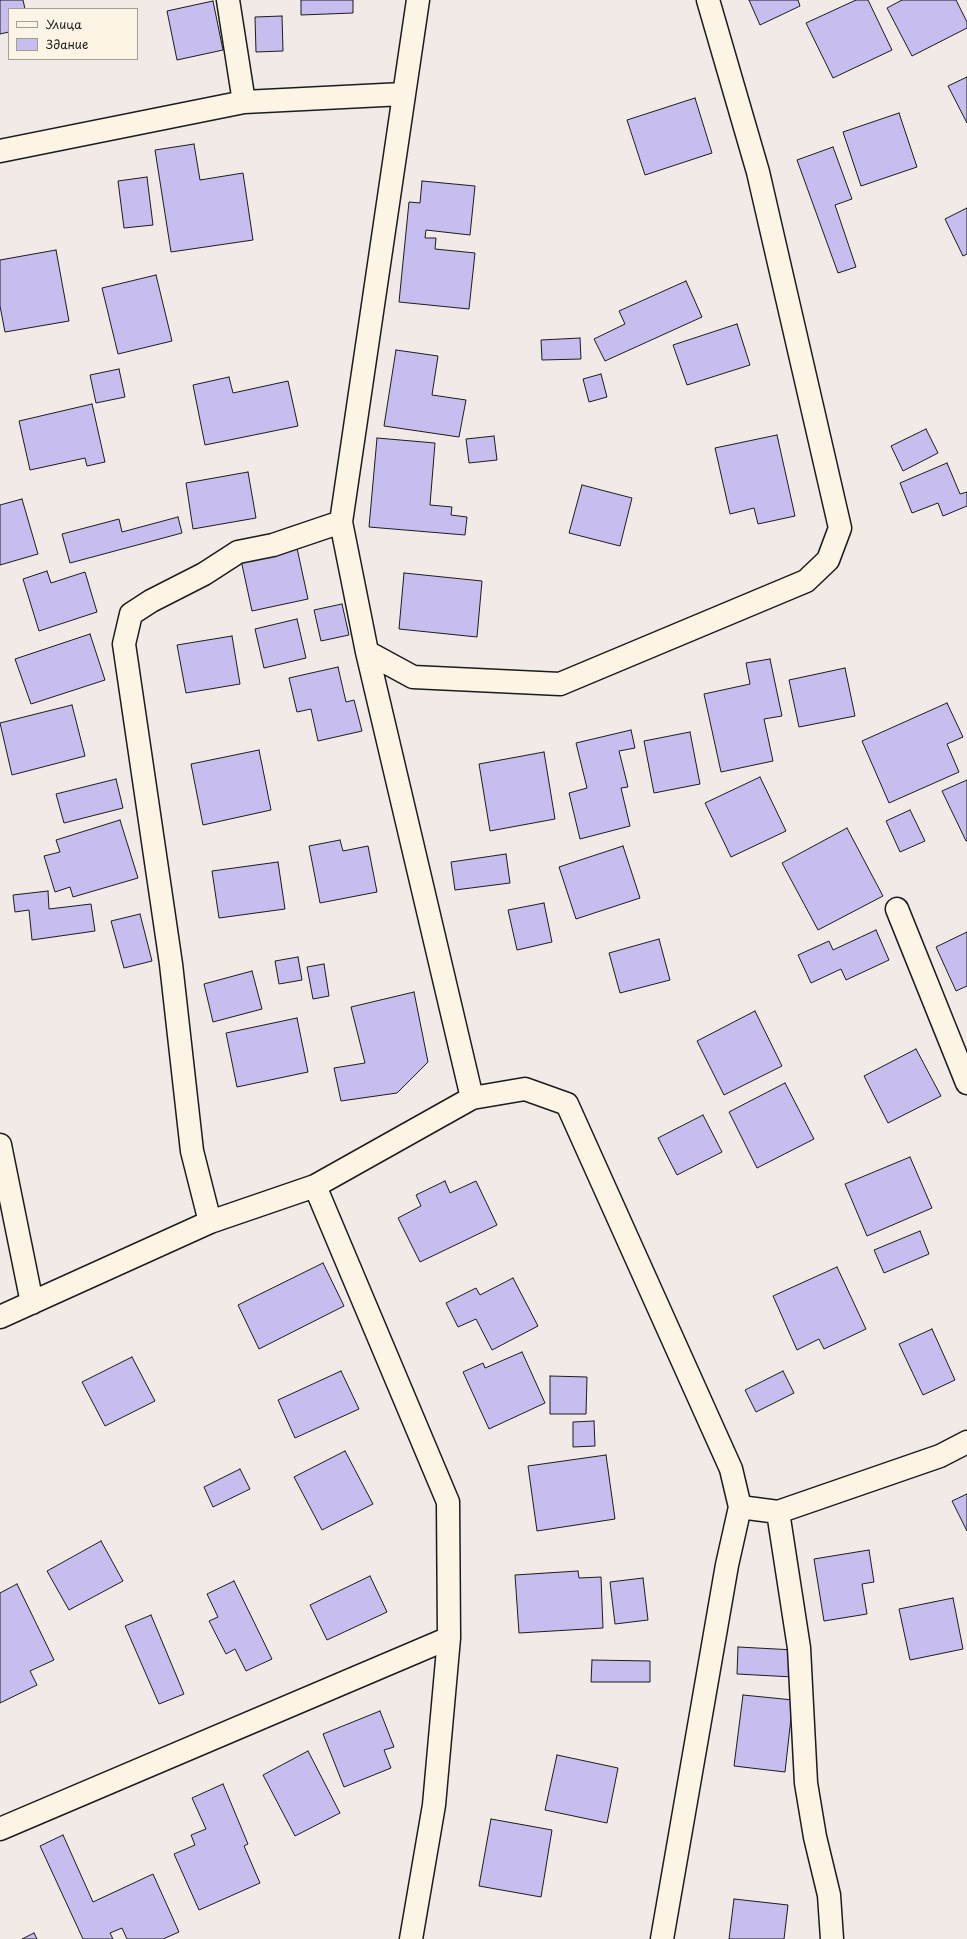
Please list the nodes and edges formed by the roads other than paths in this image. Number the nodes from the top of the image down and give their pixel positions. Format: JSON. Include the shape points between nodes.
{"nodes":[{"id":1,"x":228,"y":0,"type":"edge"},
{"id":2,"x":418,"y":0,"type":"edge"},
{"id":3,"x":708,"y":0,"type":"edge"},
{"id":4,"x":404,"y":94,"type":"junction"},
{"id":5,"x":244,"y":102,"type":"junction"},
{"id":6,"x":0,"y":151,"type":"edge"},
{"id":7,"x":341,"y":522,"type":"junction"},
{"id":8,"x":367,"y":652,"type":"junction"},
{"id":9,"x":897,"y":909,"type":"dead end"},
{"id":10,"x":967,"y":1082,"type":"edge"},
{"id":11,"x":472,"y":1098,"type":"junction"},
{"id":12,"x":0,"y":1145,"type":"edge"},
{"id":13,"x":314,"y":1186,"type":"junction"},
{"id":14,"x":210,"y":1222,"type":"junction"},
{"id":15,"x":32,"y":1303,"type":"junction"},
{"id":16,"x":0,"y":1317,"type":"edge"},
{"id":17,"x":967,"y":1442,"type":"edge"},
{"id":18,"x":740,"y":1507,"type":"junction"},
{"id":19,"x":778,"y":1512,"type":"junction"},
{"id":20,"x":449,"y":1638,"type":"junction"},
{"id":21,"x":0,"y":1829,"type":"edge"},
{"id":22,"x":411,"y":1939,"type":"edge"},
{"id":23,"x":662,"y":1939,"type":"edge"},
{"id":24,"x":832,"y":1939,"type":"edge"}],
"edges":[{"from":1,"to":5,"type":"street"},
{"from":2,"to":4,"type":"street"},
{"from":3,"to":8,"type":"street","via":[[758,172],[840,528],[828,560],[806,581],[560,684],[412,677]]},
{"from":4,"to":5,"type":"street"},
{"from":4,"to":7,"type":"street"},
{"from":5,"to":6,"type":"street"},
{"from":7,"to":8,"type":"street"},
{"from":7,"to":14,"type":"street","via":[[273,545],[238,552],[204,574],[150,601],[131,614],[124,644],[171,964],[192,1151]]},
{"from":8,"to":11,"type":"street"},
{"from":9,"to":10,"type":"street"},
{"from":11,"to":13,"type":"street"},
{"from":11,"to":18,"type":"street","via":[[525,1088],[567,1104],[731,1469]]},
{"from":12,"to":15,"type":"street"},
{"from":13,"to":14,"type":"street"},
{"from":13,"to":20,"type":"street","via":[[448,1502]]},
{"from":14,"to":15,"type":"street"},
{"from":15,"to":16,"type":"street"},
{"from":17,"to":19,"type":"street","via":[[940,1456]]},
{"from":18,"to":19,"type":"street"},
{"from":18,"to":23,"type":"street","via":[[727,1566]]},
{"from":19,"to":24,"type":"street","via":[[799,1648],[806,1783],[815,1837],[829,1895]]},
{"from":20,"to":21,"type":"street"},
{"from":20,"to":22,"type":"street","via":[[434,1805]]}]}
